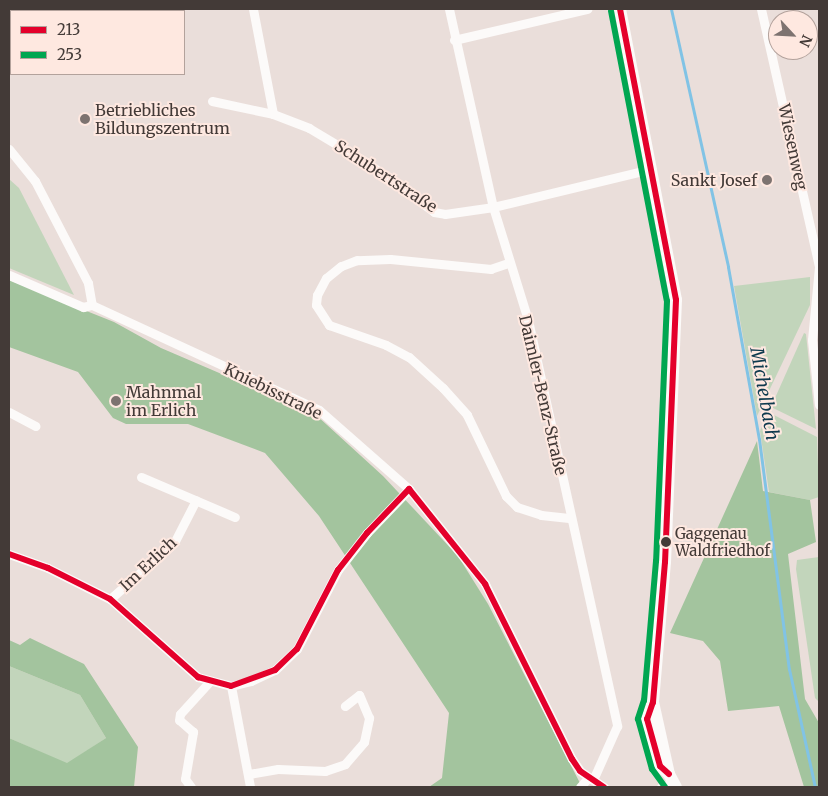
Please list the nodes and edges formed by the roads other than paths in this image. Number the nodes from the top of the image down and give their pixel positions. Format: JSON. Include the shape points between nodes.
{"nodes":[{"id":1,"x":253,"y":9,"type":"edge"},
{"id":2,"x":449,"y":9,"type":"edge"},
{"id":3,"x":586,"y":9,"type":"edge"},
{"id":4,"x":620,"y":9,"type":"edge"},
{"id":5,"x":761,"y":9,"type":"edge"},
{"id":6,"x":454,"y":40,"type":"junction"},
{"id":7,"x":212,"y":101,"type":"dead end"},
{"id":8,"x":273,"y":114,"type":"junction"},
{"id":9,"x":9,"y":148,"type":"edge"},
{"id":10,"x":651,"y":168,"type":"junction"},
{"id":11,"x":493,"y":207,"type":"junction"},
{"id":12,"x":508,"y":263,"type":"junction"},
{"id":13,"x":819,"y":267,"type":"edge"},
{"id":14,"x":9,"y":275,"type":"edge"},
{"id":15,"x":92,"y":305,"type":"junction"},
{"id":16,"x":819,"y":406,"type":"edge"},
{"id":17,"x":9,"y":412,"type":"edge"},
{"id":18,"x":35,"y":426,"type":"dead end"},
{"id":19,"x":142,"y":477,"type":"dead end"},
{"id":20,"x":409,"y":490,"type":"junction"},
{"id":21,"x":196,"y":500,"type":"junction"},
{"id":22,"x":235,"y":517,"type":"dead end"},
{"id":23,"x":569,"y":518,"type":"junction"},
{"id":24,"x":9,"y":554,"type":"edge"},
{"id":25,"x":110,"y":599,"type":"junction"},
{"id":26,"x":210,"y":681,"type":"junction"},
{"id":27,"x":231,"y":686,"type":"junction"},
{"id":28,"x":345,"y":706,"type":"dead end"},
{"id":29,"x":249,"y":774,"type":"junction"},
{"id":30,"x":591,"y":779,"type":"junction"},
{"id":31,"x":670,"y":783,"type":"edge"},
{"id":32,"x":191,"y":787,"type":"edge"},
{"id":33,"x":250,"y":787,"type":"edge"},
{"id":34,"x":580,"y":787,"type":"edge"},
{"id":35,"x":604,"y":787,"type":"edge"}],
"edges":[{"from":1,"to":8,"type":"street"},
{"from":2,"to":6,"type":"street","name":"Daimler-Benz-Straße"},
{"from":3,"to":6,"type":"street"},
{"from":4,"to":10,"type":"main road"},
{"from":5,"to":13,"type":"street","name":"Wiesenweg"},
{"from":6,"to":11,"type":"street","name":"Daimler-Benz-Straße"},
{"from":7,"to":8,"type":"street","name":"Schubertstraße"},
{"from":8,"to":11,"type":"street","name":"Schubertstraße","via":[[338,144],[434,212],[445,214]]},
{"from":9,"to":15,"type":"street","via":[[35,181],[88,283]]},
{"from":10,"to":11,"type":"street","name":"Schubertstraße"},
{"from":10,"to":31,"type":"main road","via":[[673,278],[676,324],[666,542],[653,702],[648,719],[660,766]]},
{"from":11,"to":12,"type":"street","name":"Daimler-Benz-Straße"},
{"from":12,"to":23,"type":"street","name":"Daimler-Benz-Straße","via":[[528,320]]},
{"from":12,"to":23,"type":"street","via":[[491,269],[390,258],[357,260],[340,266],[326,278],[317,295],[316,305],[329,325],[366,337],[409,357],[443,388],[466,415],[506,496],[517,507],[540,515]]},
{"from":13,"to":16,"type":"street","name":"Wiesenweg","via":[[812,340]]},
{"from":14,"to":15,"type":"street","name":"Kniebisstraße","via":[[83,307]]},
{"from":15,"to":20,"type":"street","name":"Kniebisstraße","via":[[319,410]]},
{"from":17,"to":18,"type":"street"},
{"from":19,"to":21,"type":"street"},
{"from":20,"to":27,"type":"street","via":[[367,533],[338,570],[297,649],[275,670]]},
{"from":20,"to":30,"type":"street","name":"Kniebisstraße","via":[[486,584],[572,759]]},
{"from":21,"to":22,"type":"street"},
{"from":21,"to":25,"type":"street","name":"Im Erlich","via":[[174,542]]},
{"from":23,"to":30,"type":"street","name":"Daimler-Benz-Straße","via":[[617,726]]},
{"from":24,"to":25,"type":"street","via":[[48,568]]},
{"from":25,"to":26,"type":"street","via":[[179,663]]},
{"from":26,"to":27,"type":"street"},
{"from":26,"to":32,"type":"street","via":[[180,714],[179,720],[193,732],[185,779]]},
{"from":27,"to":29,"type":"street"},
{"from":28,"to":29,"type":"street","via":[[359,695],[369,718],[364,742],[345,764],[325,771],[278,769]]},
{"from":29,"to":33,"type":"street"},
{"from":30,"to":34,"type":"street","name":"Daimler-Benz-Straße"},
{"from":30,"to":35,"type":"street","name":"Kniebisstraße"}]}
